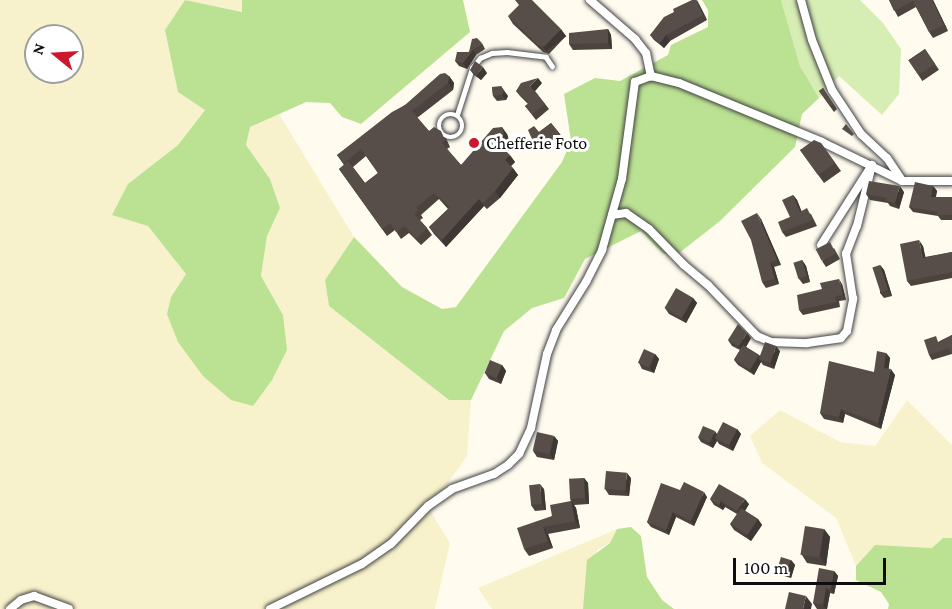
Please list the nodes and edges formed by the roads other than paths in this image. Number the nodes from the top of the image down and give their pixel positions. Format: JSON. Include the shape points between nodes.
{"nodes":[{"id":1,"x":590,"y":0,"type":"edge"},
{"id":2,"x":801,"y":0,"type":"edge"},
{"id":3,"x":552,"y":66,"type":"dead end"},
{"id":4,"x":651,"y":76,"type":"junction"},
{"id":5,"x":457,"y":115,"type":"junction"},
{"id":6,"x":872,"y":165,"type":"junction"},
{"id":7,"x":902,"y":181,"type":"junction"},
{"id":8,"x":952,"y":181,"type":"edge"},
{"id":9,"x":612,"y":215,"type":"junction"},
{"id":10,"x":821,"y":245,"type":"edge"},
{"id":11,"x":10,"y":609,"type":"edge"},
{"id":12,"x":69,"y":609,"type":"edge"},
{"id":13,"x":270,"y":609,"type":"edge"}],
"edges":[{"from":1,"to":4,"type":"street","via":[[635,39],[646,53]]},
{"from":2,"to":7,"type":"street","via":[[832,90],[861,134],[887,158]]},
{"from":3,"to":5,"type":"lane","via":[[546,57],[507,52],[480,58],[472,68]]},
{"from":4,"to":6,"type":"street","via":[[737,105]]},
{"from":4,"to":9,"type":"street","via":[[635,82],[622,179]]},
{"from":5,"to":5,"type":"lane","via":[[447,115],[440,122],[444,135],[455,137],[462,131]]},
{"from":6,"to":7,"type":"street"},
{"from":6,"to":9,"type":"street","via":[[846,254],[853,299],[848,331],[841,338],[796,343],[771,342],[757,336],[649,229],[626,213]]},
{"from":6,"to":10,"type":"street"},
{"from":7,"to":8,"type":"street"},
{"from":9,"to":13,"type":"street","via":[[602,250],[556,330],[531,428],[519,454],[494,474],[453,489],[428,506],[391,543],[362,564]]},
{"from":11,"to":12,"type":"street","via":[[34,596]]}]}
